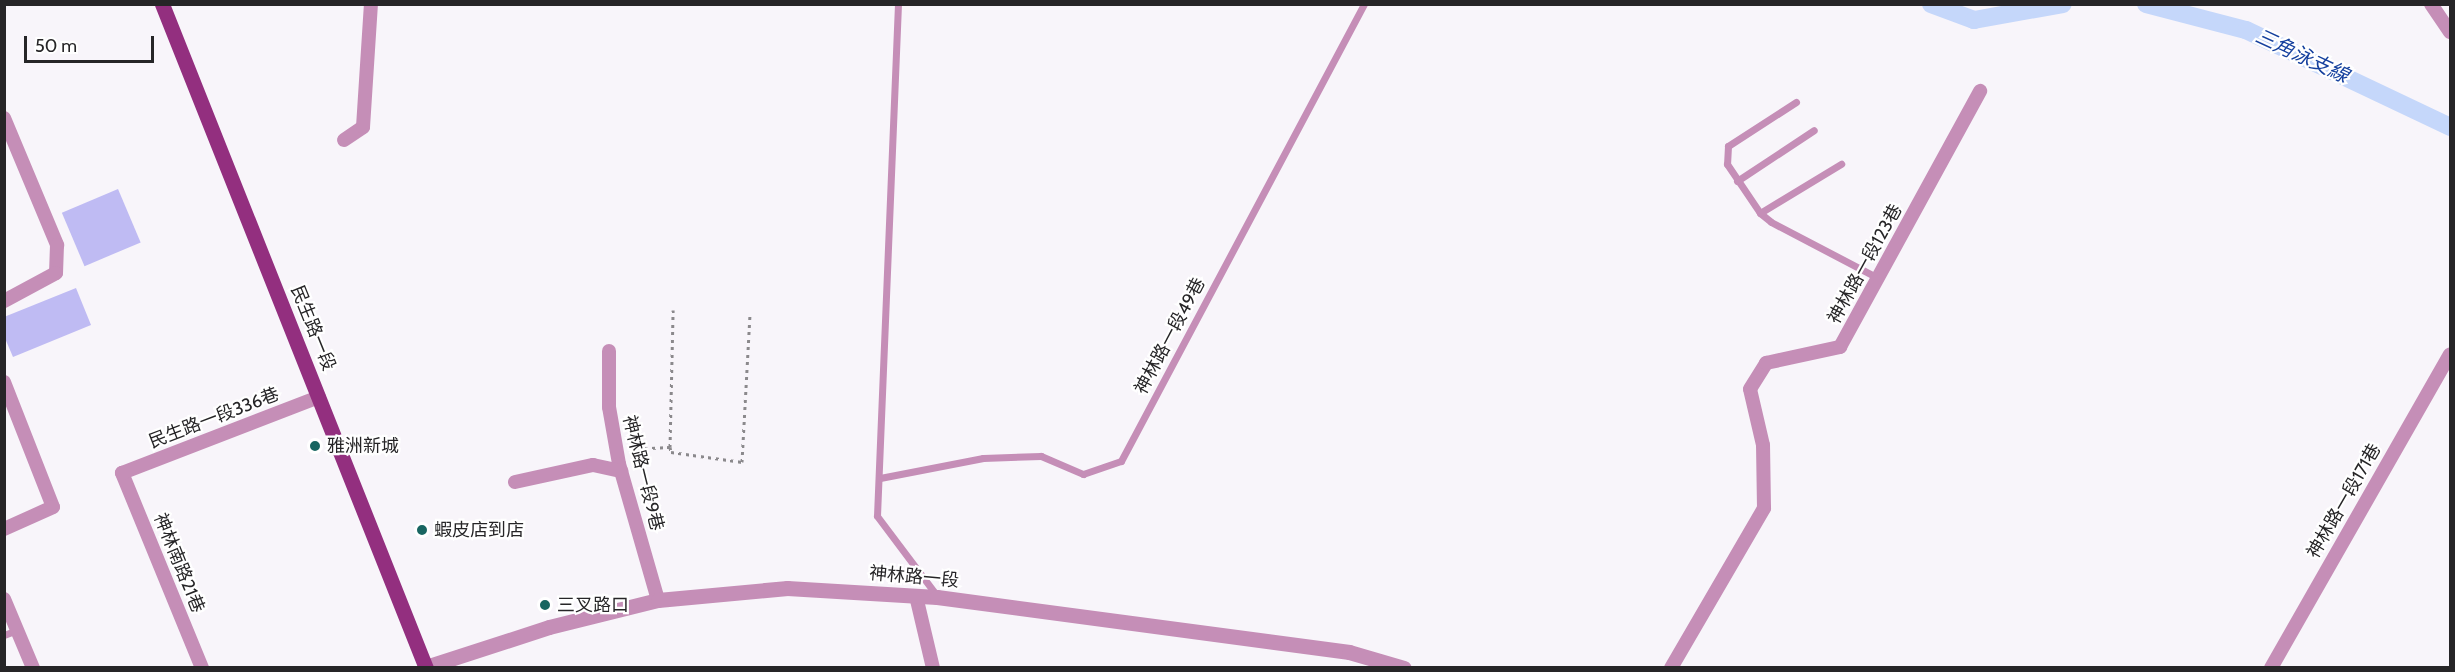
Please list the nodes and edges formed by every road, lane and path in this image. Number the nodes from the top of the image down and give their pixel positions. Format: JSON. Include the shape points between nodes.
{"nodes":[{"id":1,"x":162,"y":4,"type":"edge"},
{"id":2,"x":371,"y":4,"type":"edge"},
{"id":3,"x":898,"y":4,"type":"edge"},
{"id":4,"x":1364,"y":4,"type":"edge"},
{"id":5,"x":2432,"y":4,"type":"edge"},
{"id":6,"x":2451,"y":32,"type":"edge"},
{"id":7,"x":1980,"y":91,"type":"dead end"},
{"id":8,"x":1796,"y":102,"type":"dead end"},
{"id":9,"x":4,"y":118,"type":"edge"},
{"id":10,"x":1814,"y":130,"type":"dead end"},
{"id":11,"x":344,"y":140,"type":"dead end"},
{"id":12,"x":1841,"y":164,"type":"dead end"},
{"id":13,"x":1737,"y":181,"type":"junction"},
{"id":14,"x":1760,"y":213,"type":"junction"},
{"id":15,"x":1878,"y":278,"type":"junction"},
{"id":16,"x":4,"y":301,"type":"edge"},
{"id":17,"x":673,"y":310,"type":"dead end"},
{"id":18,"x":750,"y":315,"type":"dead end"},
{"id":19,"x":609,"y":351,"type":"dead end"},
{"id":20,"x":2451,"y":354,"type":"edge"},
{"id":21,"x":4,"y":382,"type":"edge"},
{"id":22,"x":319,"y":397,"type":"junction"},
{"id":23,"x":670,"y":447,"type":"junction"},
{"id":24,"x":616,"y":450,"type":"junction"},
{"id":25,"x":621,"y":471,"type":"junction"},
{"id":26,"x":122,"y":473,"type":"joint"},
{"id":27,"x":880,"y":478,"type":"junction"},
{"id":28,"x":515,"y":482,"type":"dead end"},
{"id":29,"x":4,"y":528,"type":"edge"},
{"id":30,"x":916,"y":596,"type":"junction"},
{"id":31,"x":938,"y":597,"type":"junction"},
{"id":32,"x":4,"y":599,"type":"edge"},
{"id":33,"x":658,"y":600,"type":"junction"},
{"id":34,"x":11,"y":633,"type":"edge"},
{"id":35,"x":426,"y":667,"type":"edge"},
{"id":36,"x":33,"y":668,"type":"edge"},
{"id":37,"x":202,"y":668,"type":"edge"},
{"id":38,"x":933,"y":668,"type":"edge"},
{"id":39,"x":1404,"y":668,"type":"edge"},
{"id":40,"x":1671,"y":668,"type":"edge"},
{"id":41,"x":2271,"y":668,"type":"edge"}],
"edges":[{"from":1,"to":22,"type":"main road","name":"民生路一段"},
{"from":2,"to":11,"type":"street","via":[[363,127]]},
{"from":3,"to":27,"type":"lane"},
{"from":4,"to":27,"type":"lane","name":"神林路一段49巷","via":[[1120,461],[1083,474],[1041,456],[983,458]]},
{"from":5,"to":6,"type":"street"},
{"from":7,"to":15,"type":"street","name":"神林路一段123巷"},
{"from":8,"to":13,"type":"lane","via":[[1728,146],[1727,164]]},
{"from":9,"to":16,"type":"street","via":[[57,245],[56,273]]},
{"from":10,"to":13,"type":"lane"},
{"from":12,"to":14,"type":"lane"},
{"from":13,"to":14,"type":"lane"},
{"from":14,"to":15,"type":"lane"},
{"from":15,"to":40,"type":"street","name":"神林路一段123巷","via":[[1840,347],[1766,363],[1750,389],[1763,445],[1764,508]]},
{"from":17,"to":23,"type":"path"},
{"from":18,"to":23,"type":"path","via":[[742,462],[671,452]]},
{"from":19,"to":24,"type":"street","name":"神林路一段9巷","via":[[609,407]]},
{"from":20,"to":41,"type":"street","name":"神林路一段171巷"},
{"from":21,"to":29,"type":"street","via":[[53,507]]},
{"from":22,"to":26,"type":"street","name":"民生路一段336巷"},
{"from":22,"to":35,"type":"main road","name":"民生路一段"},
{"from":23,"to":24,"type":"path"},
{"from":24,"to":25,"type":"street","name":"神林路一段9巷"},
{"from":25,"to":28,"type":"street","via":[[593,465]]},
{"from":25,"to":33,"type":"street","name":"神林路一段9巷"},
{"from":26,"to":37,"type":"street","name":"神林南路21巷"},
{"from":27,"to":31,"type":"lane","via":[[877,516]]},
{"from":30,"to":31,"type":"street","name":"神林路一段"},
{"from":30,"to":33,"type":"street","name":"神林路一段","via":[[787,588]]},
{"from":30,"to":38,"type":"street"},
{"from":31,"to":39,"type":"street","name":"神林路一段","via":[[1349,652]]},
{"from":32,"to":34,"type":"street"},
{"from":33,"to":35,"type":"street","name":"神林路一段","via":[[549,627]]},
{"from":34,"to":36,"type":"street"}]}
